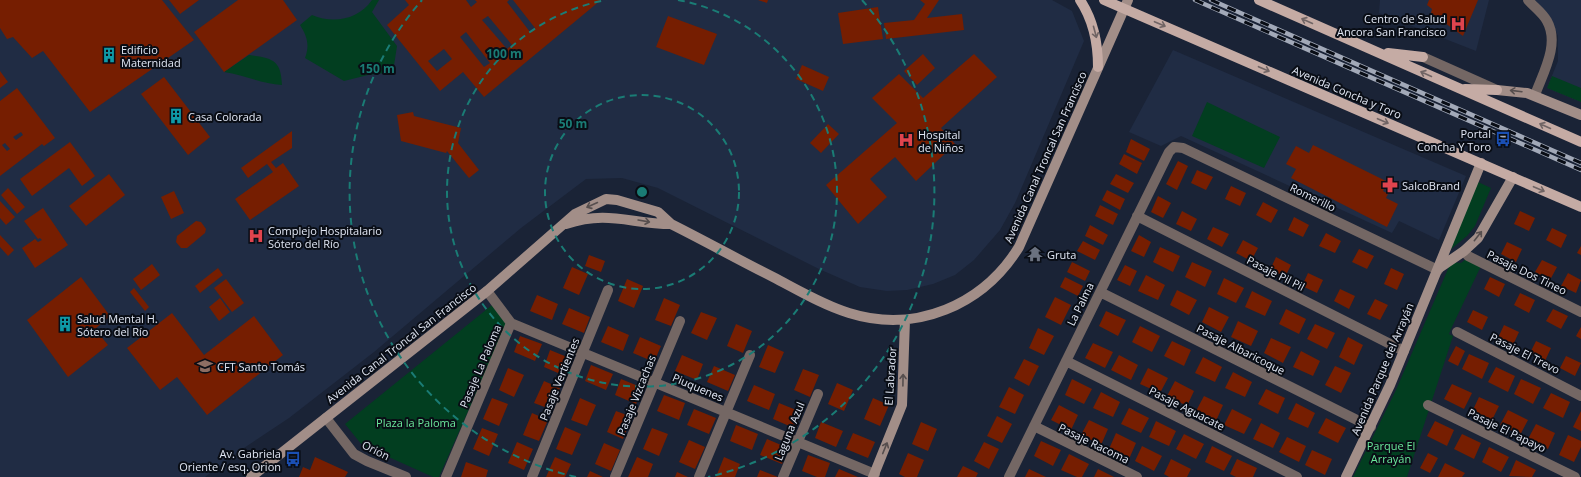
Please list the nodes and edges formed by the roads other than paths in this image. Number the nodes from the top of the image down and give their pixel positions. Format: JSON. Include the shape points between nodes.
{"nodes":[{"id":1,"x":1080,"y":0,"type":"edge"},
{"id":2,"x":1104,"y":0,"type":"edge"},
{"id":3,"x":1258,"y":0,"type":"edge"},
{"id":4,"x":1528,"y":0,"type":"edge"},
{"id":5,"x":1126,"y":4,"type":"edge"},
{"id":6,"x":1378,"y":52,"type":"junction"},
{"id":7,"x":1423,"y":57,"type":"joint"},
{"id":8,"x":1098,"y":67,"type":"junction"},
{"id":9,"x":1460,"y":73,"type":"junction"},
{"id":10,"x":1457,"y":88,"type":"junction"},
{"id":11,"x":1497,"y":90,"type":"junction"},
{"id":12,"x":1535,"y":95,"type":"junction"},
{"id":13,"x":1581,"y":115,"type":"edge"},
{"id":14,"x":1581,"y":142,"type":"edge"},
{"id":15,"x":1177,"y":146,"type":"joint"},
{"id":16,"x":1481,"y":163,"type":"junction"},
{"id":17,"x":1513,"y":177,"type":"junction"},
{"id":18,"x":1581,"y":207,"type":"edge"},
{"id":19,"x":1138,"y":216,"type":"junction"},
{"id":20,"x":671,"y":224,"type":"junction"},
{"id":21,"x":563,"y":225,"type":"junction"},
{"id":22,"x":1464,"y":251,"type":"junction"},
{"id":23,"x":1438,"y":270,"type":"junction"},
{"id":24,"x":608,"y":290,"type":"dead end"},
{"id":25,"x":487,"y":291,"type":"junction"},
{"id":26,"x":1100,"y":292,"type":"junction"},
{"id":27,"x":1581,"y":312,"type":"edge"},
{"id":28,"x":905,"y":320,"type":"junction"},
{"id":29,"x":680,"y":321,"type":"dead end"},
{"id":30,"x":511,"y":323,"type":"junction"},
{"id":31,"x":1458,"y":332,"type":"dead end"},
{"id":32,"x":1404,"y":351,"type":"junction"},
{"id":33,"x":583,"y":352,"type":"junction"},
{"id":34,"x":750,"y":355,"type":"dead end"},
{"id":35,"x":1066,"y":361,"type":"junction"},
{"id":36,"x":655,"y":382,"type":"junction"},
{"id":37,"x":818,"y":394,"type":"dead end"},
{"id":38,"x":1581,"y":396,"type":"edge"},
{"id":39,"x":1428,"y":405,"type":"dead end"},
{"id":40,"x":726,"y":412,"type":"junction"},
{"id":41,"x":326,"y":418,"type":"junction"},
{"id":42,"x":1371,"y":427,"type":"junction"},
{"id":43,"x":1038,"y":428,"type":"junction"},
{"id":44,"x":798,"y":442,"type":"junction"},
{"id":45,"x":874,"y":475,"type":"edge"},
{"id":46,"x":251,"y":477,"type":"edge"},
{"id":47,"x":406,"y":477,"type":"edge"},
{"id":48,"x":446,"y":477,"type":"edge"},
{"id":49,"x":532,"y":477,"type":"edge"},
{"id":50,"x":615,"y":477,"type":"edge"},
{"id":51,"x":700,"y":477,"type":"edge"},
{"id":52,"x":784,"y":477,"type":"edge"},
{"id":53,"x":1009,"y":477,"type":"edge"},
{"id":54,"x":1137,"y":477,"type":"edge"},
{"id":55,"x":1297,"y":477,"type":"edge"},
{"id":56,"x":1346,"y":477,"type":"edge"},
{"id":57,"x":1575,"y":477,"type":"edge"}],
"edges":[{"from":1,"to":8,"type":"main road","one_way":true,"via":[[1096,34]]},
{"from":2,"to":5,"type":"main road","name":"Avenida Concha y Toro"},
{"from":6,"to":3,"type":"main road","one_way":true},
{"from":4,"to":12,"type":"street","via":[[1544,16],[1552,38],[1550,55]]},
{"from":5,"to":8,"type":"main road","name":"Avenida Canal Troncal San Francisco"},
{"from":5,"to":16,"type":"main road","name":"Avenida Concha y Toro","one_way":true},
{"from":6,"to":7,"type":"main road"},
{"from":10,"to":6,"type":"main road","one_way":true},
{"from":7,"to":9,"type":"street"},
{"from":8,"to":28,"type":"main road","name":"Avenida Canal Troncal San Francisco","via":[[1026,234],[1011,260],[991,282],[965,301],[935,314]]},
{"from":9,"to":10,"type":"street"},
{"from":9,"to":11,"type":"street"},
{"from":10,"to":11,"type":"main road"},
{"from":14,"to":10,"type":"main road","one_way":true},
{"from":12,"to":11,"type":"main road","one_way":true},
{"from":12,"to":13,"type":"main road"},
{"from":15,"to":19,"type":"street","name":"La Palma","via":[[1169,152]]},
{"from":15,"to":23,"type":"street","name":"Romerillo"},
{"from":16,"to":17,"type":"main road","name":"Avenida Concha y Toro"},
{"from":16,"to":23,"type":"main road","name":"Avenida Parque del Arrayán"},
{"from":17,"to":18,"type":"main road","name":"Avenida Concha y Toro","one_way":true},
{"from":22,"to":17,"type":"main road","name":"Avenida Parque del Arrayán","one_way":true,"via":[[1482,233]]},
{"from":19,"to":26,"type":"street","name":"La Palma"},
{"from":19,"to":32,"type":"street","name":"Pasaje Pil Pil"},
{"from":21,"to":20,"type":"main road","name":"Avenida Canal Troncal San Francisco","one_way":true,"via":[[588,217],[602,216]]},
{"from":20,"to":21,"type":"main road","name":"Avenida Canal Troncal San Francisco","one_way":true,"via":[[658,212],[606,199],[575,214]]},
{"from":20,"to":28,"type":"main road","name":"Avenida Canal Troncal San Francisco","via":[[835,308],[866,318]]},
{"from":21,"to":25,"type":"main road","name":"Avenida Canal Troncal San Francisco"},
{"from":22,"to":23,"type":"main road","name":"Avenida Parque del Arrayán"},
{"from":22,"to":27,"type":"street","name":"Pasaje Dos Tineo","via":[[1468,256]]},
{"from":23,"to":32,"type":"main road","name":"Avenida Parque del Arrayán"},
{"from":24,"to":33,"type":"street","name":"Pasaje Vertientes"},
{"from":25,"to":30,"type":"street","name":"Pasaje La Paloma"},
{"from":25,"to":41,"type":"main road","name":"Avenida Canal Troncal San Francisco"},
{"from":26,"to":35,"type":"street","name":"La Palma"},
{"from":26,"to":42,"type":"street","name":"Pasaje Albaricoque"},
{"from":45,"to":28,"type":"main road","name":"El Labrador","one_way":true,"via":[[902,405]]},
{"from":29,"to":36,"type":"street","name":"Pasaje Vizcachas"},
{"from":30,"to":33,"type":"street","name":"Piuquenes"},
{"from":30,"to":48,"type":"street","name":"Pasaje La Paloma"},
{"from":31,"to":38,"type":"street","name":"Pasaje El Trevo"},
{"from":32,"to":42,"type":"main road","name":"Avenida Parque del Arrayán"},
{"from":33,"to":36,"type":"street","name":"Piuquenes"},
{"from":33,"to":49,"type":"street","name":"Pasaje Vertientes"},
{"from":34,"to":40,"type":"street"},
{"from":35,"to":43,"type":"street","name":"La Palma"},
{"from":35,"to":55,"type":"street","name":"Pasaje Aguacate"},
{"from":36,"to":40,"type":"street","name":"Piuquenes"},
{"from":36,"to":50,"type":"street","name":"Pasaje Vizcachas"},
{"from":37,"to":44,"type":"street","name":"Laguna Azul"},
{"from":39,"to":57,"type":"street","name":"Pasaje El Papayo"},
{"from":40,"to":44,"type":"street","name":"Piuquenes"},
{"from":40,"to":51,"type":"street"},
{"from":41,"to":46,"type":"main road","name":"Avenida Canal Troncal San Francisco"},
{"from":41,"to":47,"type":"street","name":"Orión","via":[[354,454]]},
{"from":42,"to":56,"type":"main road","name":"Avenida Parque del Arrayán"},
{"from":43,"to":53,"type":"street","name":"La Palma"},
{"from":43,"to":54,"type":"street","name":"Pasaje Racoma"},
{"from":44,"to":45,"type":"street","name":"Piuquenes"},
{"from":44,"to":52,"type":"street","name":"Laguna Azul"}]}
